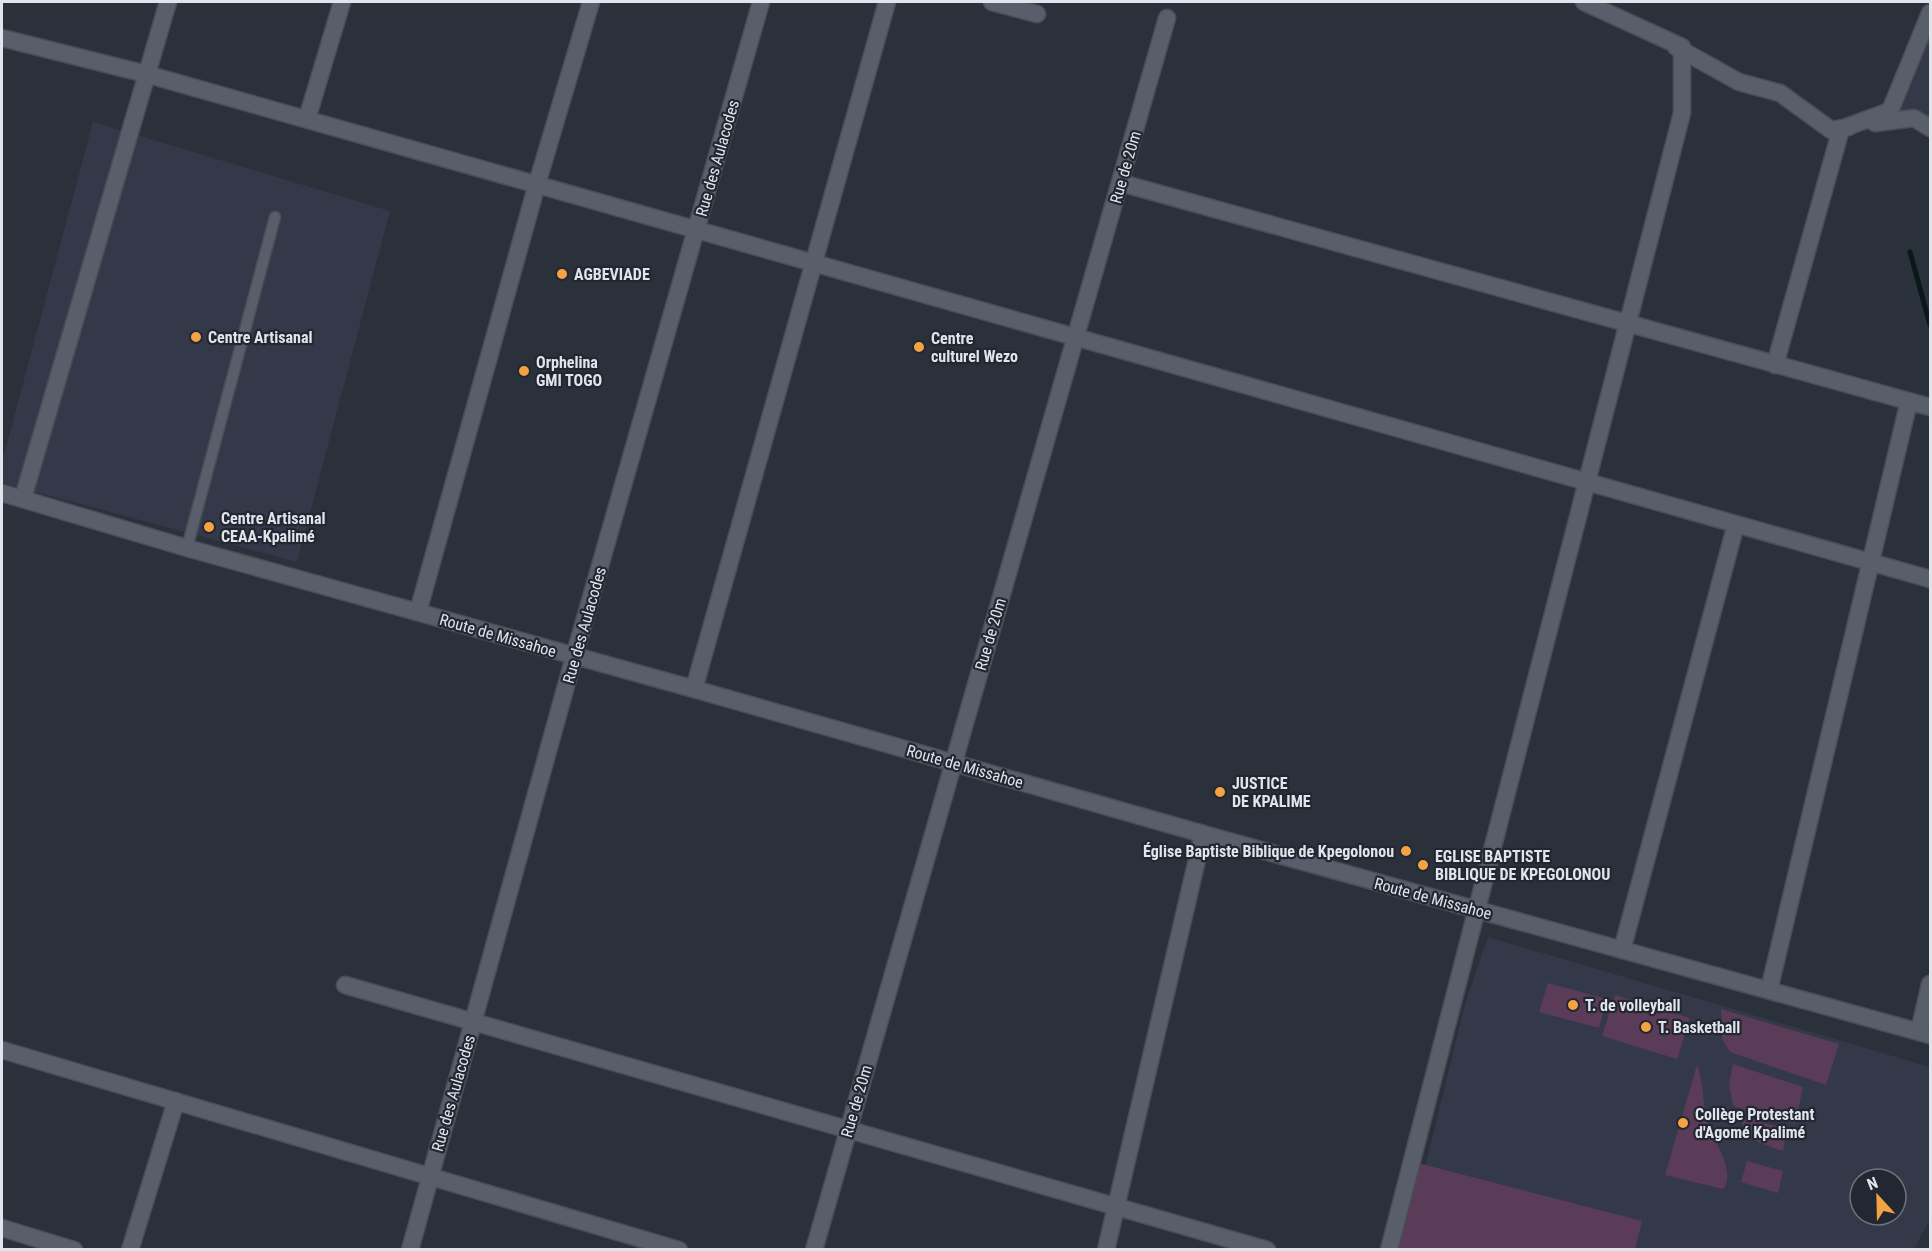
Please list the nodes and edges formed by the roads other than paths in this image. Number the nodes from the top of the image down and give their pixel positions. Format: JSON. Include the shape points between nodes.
{"nodes":[{"id":1,"x":168,"y":2,"type":"edge"},
{"id":2,"x":342,"y":2,"type":"edge"},
{"id":3,"x":591,"y":2,"type":"edge"},
{"id":4,"x":761,"y":2,"type":"edge"},
{"id":5,"x":887,"y":2,"type":"edge"},
{"id":6,"x":992,"y":2,"type":"edge"},
{"id":7,"x":1584,"y":2,"type":"edge"},
{"id":8,"x":1597,"y":2,"type":"edge"},
{"id":9,"x":1930,"y":12,"type":"edge"},
{"id":10,"x":1037,"y":14,"type":"dead end"},
{"id":11,"x":1167,"y":18,"type":"dead end"},
{"id":12,"x":2,"y":38,"type":"edge"},
{"id":13,"x":146,"y":74,"type":"junction"},
{"id":14,"x":1890,"y":111,"type":"junction"},
{"id":15,"x":307,"y":119,"type":"junction"},
{"id":16,"x":1930,"y":130,"type":"edge"},
{"id":17,"x":1121,"y":183,"type":"junction"},
{"id":18,"x":537,"y":184,"type":"junction"},
{"id":19,"x":275,"y":217,"type":"dead end"},
{"id":20,"x":696,"y":230,"type":"junction"},
{"id":21,"x":814,"y":263,"type":"junction"},
{"id":22,"x":1628,"y":324,"type":"junction"},
{"id":23,"x":1075,"y":337,"type":"junction"},
{"id":24,"x":1774,"y":365,"type":"junction"},
{"id":25,"x":1909,"y":401,"type":"junction"},
{"id":26,"x":1930,"y":407,"type":"edge"},
{"id":27,"x":1587,"y":482,"type":"junction"},
{"id":28,"x":2,"y":493,"type":"edge"},
{"id":29,"x":22,"y":498,"type":"junction"},
{"id":30,"x":1736,"y":524,"type":"junction"},
{"id":31,"x":187,"y":548,"type":"junction"},
{"id":32,"x":1871,"y":563,"type":"junction"},
{"id":33,"x":1930,"y":579,"type":"edge"},
{"id":34,"x":418,"y":612,"type":"junction"},
{"id":35,"x":574,"y":657,"type":"junction"},
{"id":36,"x":694,"y":689,"type":"junction"},
{"id":37,"x":953,"y":763,"type":"junction"},
{"id":38,"x":1203,"y":834,"type":"junction"},
{"id":39,"x":1477,"y":910,"type":"junction"},
{"id":40,"x":1622,"y":950,"type":"junction"},
{"id":41,"x":1930,"y":984,"type":"edge"},
{"id":42,"x":345,"y":986,"type":"dead end"},
{"id":43,"x":1770,"y":990,"type":"junction"},
{"id":44,"x":474,"y":1022,"type":"junction"},
{"id":45,"x":1924,"y":1034,"type":"edge"},
{"id":46,"x":2,"y":1050,"type":"edge"},
{"id":47,"x":176,"y":1101,"type":"junction"},
{"id":48,"x":848,"y":1130,"type":"junction"},
{"id":49,"x":430,"y":1176,"type":"junction"},
{"id":50,"x":1116,"y":1206,"type":"junction"},
{"id":51,"x":2,"y":1228,"type":"edge"},
{"id":52,"x":74,"y":1250,"type":"edge"},
{"id":53,"x":129,"y":1250,"type":"edge"},
{"id":54,"x":410,"y":1250,"type":"edge"},
{"id":55,"x":679,"y":1250,"type":"edge"},
{"id":56,"x":814,"y":1250,"type":"edge"},
{"id":57,"x":1106,"y":1250,"type":"edge"},
{"id":58,"x":1267,"y":1250,"type":"edge"},
{"id":59,"x":1389,"y":1250,"type":"edge"}],
"edges":[{"from":1,"to":13,"type":"street"},
{"from":2,"to":15,"type":"street"},
{"from":3,"to":18,"type":"street"},
{"from":4,"to":20,"type":"street","name":"Rue des Aulacodes"},
{"from":5,"to":21,"type":"street"},
{"from":6,"to":10,"type":"street"},
{"from":7,"to":22,"type":"street","via":[[1682,47],[1682,113]]},
{"from":8,"to":16,"type":"street","via":[[1739,82],[1780,93],[1831,130],[1914,118]]},
{"from":9,"to":14,"type":"street"},
{"from":11,"to":17,"type":"street","name":"Rue de 20m"},
{"from":12,"to":13,"type":"street"},
{"from":13,"to":15,"type":"street"},
{"from":13,"to":29,"type":"street"},
{"from":14,"to":16,"type":"street"},
{"from":14,"to":24,"type":"street","via":[[1841,129]]},
{"from":15,"to":18,"type":"street"},
{"from":17,"to":22,"type":"street"},
{"from":17,"to":23,"type":"street","name":"Rue de 20m"},
{"from":18,"to":20,"type":"street"},
{"from":18,"to":34,"type":"street"},
{"from":19,"to":31,"type":"lane"},
{"from":20,"to":21,"type":"street"},
{"from":20,"to":35,"type":"street","name":"Rue des Aulacodes"},
{"from":21,"to":23,"type":"street"},
{"from":21,"to":36,"type":"street"},
{"from":22,"to":24,"type":"street"},
{"from":22,"to":27,"type":"street"},
{"from":23,"to":27,"type":"street"},
{"from":23,"to":37,"type":"street","name":"Rue de 20m"},
{"from":24,"to":25,"type":"street"},
{"from":25,"to":26,"type":"street"},
{"from":25,"to":32,"type":"street"},
{"from":27,"to":30,"type":"street"},
{"from":27,"to":39,"type":"street"},
{"from":28,"to":29,"type":"street","name":"Route de Missahoe"},
{"from":29,"to":31,"type":"street","name":"Route de Missahoe"},
{"from":30,"to":32,"type":"street"},
{"from":30,"to":40,"type":"street"},
{"from":31,"to":34,"type":"street","name":"Route de Missahoe"},
{"from":32,"to":33,"type":"street"},
{"from":32,"to":43,"type":"street"},
{"from":34,"to":35,"type":"street","name":"Route de Missahoe"},
{"from":35,"to":36,"type":"street","name":"Route de Missahoe"},
{"from":35,"to":44,"type":"street","name":"Rue des Aulacodes"},
{"from":36,"to":37,"type":"street","name":"Route de Missahoe"},
{"from":37,"to":38,"type":"street","name":"Route de Missahoe"},
{"from":37,"to":48,"type":"street","name":"Rue de 20m"},
{"from":38,"to":39,"type":"street","name":"Route de Missahoe"},
{"from":38,"to":50,"type":"street"},
{"from":39,"to":40,"type":"street","name":"Route de Missahoe"},
{"from":39,"to":59,"type":"street"},
{"from":40,"to":43,"type":"street","name":"Route de Missahoe"},
{"from":41,"to":45,"type":"street"},
{"from":42,"to":44,"type":"street"},
{"from":43,"to":45,"type":"street","name":"Route de Missahoe"},
{"from":44,"to":48,"type":"street"},
{"from":44,"to":49,"type":"street","name":"Rue des Aulacodes"},
{"from":46,"to":47,"type":"street"},
{"from":47,"to":49,"type":"street"},
{"from":47,"to":53,"type":"street"},
{"from":48,"to":50,"type":"street"},
{"from":48,"to":56,"type":"street","name":"Rue de 20m"},
{"from":49,"to":54,"type":"street","name":"Rue des Aulacodes"},
{"from":49,"to":55,"type":"street"},
{"from":50,"to":57,"type":"street"},
{"from":50,"to":58,"type":"street"},
{"from":51,"to":52,"type":"street"}]}
